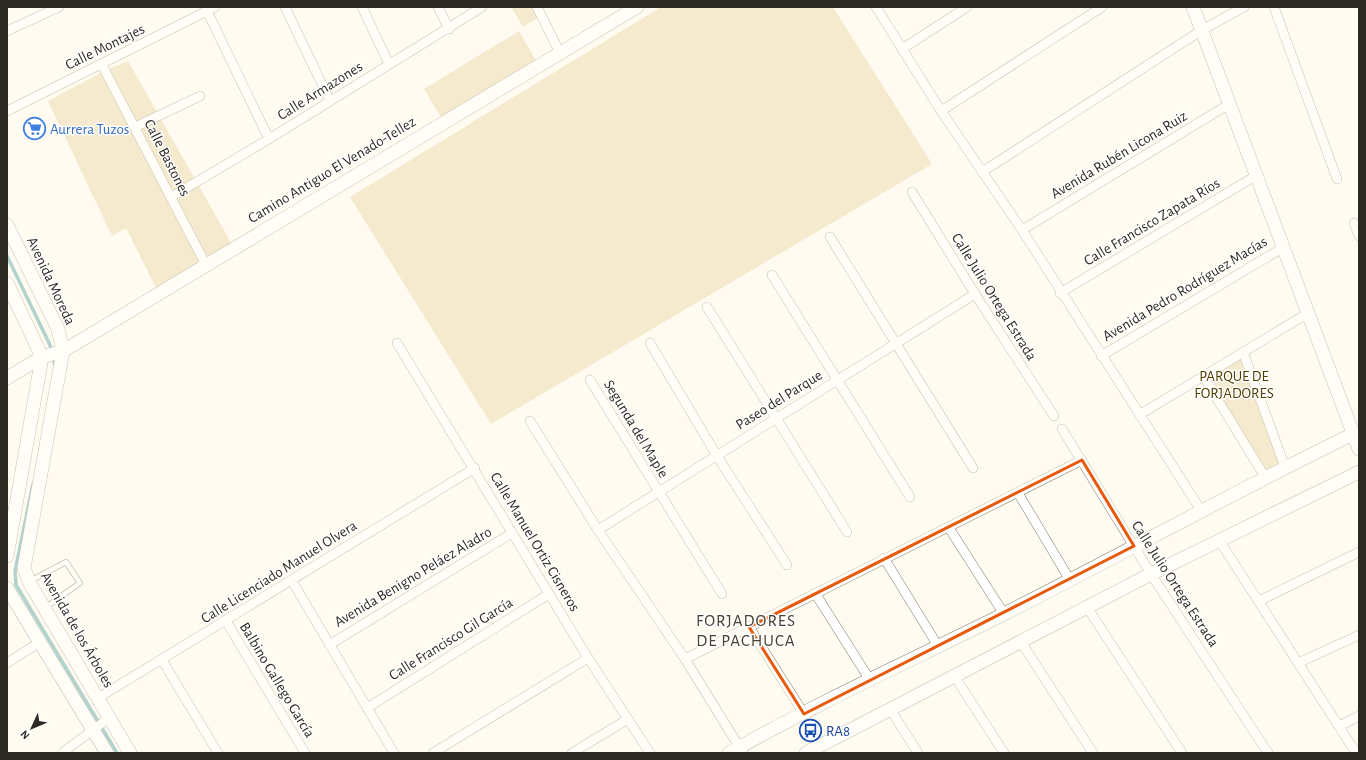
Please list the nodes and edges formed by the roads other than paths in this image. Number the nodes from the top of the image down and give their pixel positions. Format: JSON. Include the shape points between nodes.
{"nodes":[{"id":1,"x":58,"y":7,"type":"edge"},
{"id":2,"x":285,"y":7,"type":"edge"},
{"id":3,"x":362,"y":7,"type":"edge"},
{"id":4,"x":438,"y":7,"type":"edge"},
{"id":5,"x":482,"y":7,"type":"edge"},
{"id":6,"x":537,"y":7,"type":"edge"},
{"id":7,"x":636,"y":7,"type":"edge"},
{"id":8,"x":876,"y":7,"type":"edge"},
{"id":9,"x":967,"y":7,"type":"edge"},
{"id":10,"x":1102,"y":7,"type":"edge"},
{"id":11,"x":1194,"y":7,"type":"edge"},
{"id":12,"x":1244,"y":7,"type":"edge"},
{"id":13,"x":1274,"y":7,"type":"edge"},
{"id":14,"x":211,"y":9,"type":"edge"},
{"id":15,"x":449,"y":29,"type":"junction"},
{"id":16,"x":1202,"y":30,"type":"junction"},
{"id":17,"x":7,"y":31,"type":"edge"},
{"id":18,"x":902,"y":49,"type":"junction"},
{"id":19,"x":560,"y":53,"type":"junction"},
{"id":20,"x":102,"y":64,"type":"junction"},
{"id":21,"x":389,"y":64,"type":"junction"},
{"id":22,"x":200,"y":96,"type":"dead end"},
{"id":23,"x":330,"y":101,"type":"junction"},
{"id":24,"x":1231,"y":103,"type":"junction"},
{"id":25,"x":7,"y":111,"type":"edge"},
{"id":26,"x":941,"y":111,"type":"junction"},
{"id":27,"x":135,"y":127,"type":"junction"},
{"id":28,"x":270,"y":139,"type":"junction"},
{"id":29,"x":982,"y":172,"type":"junction"},
{"id":30,"x":1257,"y":175,"type":"junction"},
{"id":31,"x":1337,"y":179,"type":"dead end"},
{"id":32,"x":912,"y":192,"type":"dead end"},
{"id":33,"x":171,"y":197,"type":"junction"},
{"id":34,"x":1354,"y":223,"type":"dead end"},
{"id":35,"x":7,"y":225,"type":"edge"},
{"id":36,"x":1022,"y":230,"type":"junction"},
{"id":37,"x":1359,"y":236,"type":"edge"},
{"id":38,"x":830,"y":237,"type":"dead end"},
{"id":39,"x":1284,"y":247,"type":"junction"},
{"id":40,"x":206,"y":265,"type":"junction"},
{"id":41,"x":772,"y":275,"type":"dead end"},
{"id":42,"x":7,"y":283,"type":"edge"},
{"id":43,"x":1060,"y":293,"type":"junction"},
{"id":44,"x":975,"y":294,"type":"junction"},
{"id":45,"x":10,"y":296,"type":"edge"},
{"id":46,"x":707,"y":307,"type":"dead end"},
{"id":47,"x":1308,"y":313,"type":"junction"},
{"id":48,"x":397,"y":343,"type":"dead end"},
{"id":49,"x":650,"y":343,"type":"dead end"},
{"id":50,"x":896,"y":343,"type":"junction"},
{"id":51,"x":63,"y":351,"type":"junction"},
{"id":52,"x":1243,"y":352,"type":"junction"},
{"id":53,"x":1101,"y":356,"type":"junction"},
{"id":54,"x":42,"y":357,"type":"junction"},
{"id":55,"x":1203,"y":376,"type":"junction"},
{"id":56,"x":7,"y":378,"type":"edge"},
{"id":57,"x":590,"y":380,"type":"dead end"},
{"id":58,"x":836,"y":380,"type":"junction"},
{"id":59,"x":1054,"y":416,"type":"dead end"},
{"id":60,"x":1139,"y":416,"type":"junction"},
{"id":61,"x":776,"y":417,"type":"junction"},
{"id":62,"x":530,"y":421,"type":"dead end"},
{"id":63,"x":1062,"y":428,"type":"dead end"},
{"id":64,"x":1356,"y":433,"type":"edge"},
{"id":65,"x":1359,"y":450,"type":"edge"},
{"id":66,"x":717,"y":456,"type":"junction"},
{"id":67,"x":1082,"y":460,"type":"junction"},
{"id":68,"x":1285,"y":467,"type":"junction"},
{"id":69,"x":474,"y":468,"type":"junction"},
{"id":70,"x":973,"y":468,"type":"dead end"},
{"id":71,"x":1359,"y":472,"type":"edge"},
{"id":72,"x":1264,"y":477,"type":"junction"},
{"id":73,"x":658,"y":492,"type":"junction"},
{"id":74,"x":1018,"y":493,"type":"junction"},
{"id":75,"x":910,"y":497,"type":"dead end"},
{"id":76,"x":1202,"y":512,"type":"junction"},
{"id":77,"x":949,"y":528,"type":"junction"},
{"id":78,"x":598,"y":530,"type":"junction"},
{"id":79,"x":847,"y":532,"type":"dead end"},
{"id":80,"x":512,"y":533,"type":"junction"},
{"id":81,"x":1219,"y":540,"type":"junction"},
{"id":82,"x":1134,"y":546,"type":"junction"},
{"id":83,"x":1359,"y":552,"type":"edge"},
{"id":84,"x":7,"y":556,"type":"edge"},
{"id":85,"x":884,"y":558,"type":"junction"},
{"id":86,"x":786,"y":565,"type":"dead end"},
{"id":87,"x":1151,"y":574,"type":"junction"},
{"id":88,"x":292,"y":580,"type":"junction"},
{"id":89,"x":1070,"y":580,"type":"junction"},
{"id":90,"x":29,"y":582,"type":"junction"},
{"id":91,"x":7,"y":588,"type":"edge"},
{"id":92,"x":815,"y":593,"type":"junction"},
{"id":93,"x":549,"y":594,"type":"junction"},
{"id":94,"x":722,"y":594,"type":"dead end"},
{"id":95,"x":1259,"y":601,"type":"junction"},
{"id":96,"x":1088,"y":607,"type":"junction"},
{"id":97,"x":45,"y":608,"type":"junction"},
{"id":98,"x":1004,"y":614,"type":"junction"},
{"id":99,"x":226,"y":621,"type":"junction"},
{"id":100,"x":750,"y":626,"type":"junction"},
{"id":101,"x":1359,"y":635,"type":"edge"},
{"id":102,"x":40,"y":642,"type":"junction"},
{"id":103,"x":1021,"y":642,"type":"junction"},
{"id":104,"x":329,"y":644,"type":"junction"},
{"id":105,"x":938,"y":646,"type":"junction"},
{"id":106,"x":588,"y":658,"type":"junction"},
{"id":107,"x":685,"y":659,"type":"junction"},
{"id":108,"x":162,"y":660,"type":"junction"},
{"id":109,"x":7,"y":663,"type":"edge"},
{"id":110,"x":1298,"y":664,"type":"junction"},
{"id":111,"x":954,"y":677,"type":"junction"},
{"id":112,"x":870,"y":680,"type":"junction"},
{"id":113,"x":98,"y":698,"type":"junction"},
{"id":114,"x":368,"y":708,"type":"junction"},
{"id":115,"x":890,"y":709,"type":"junction"},
{"id":116,"x":804,"y":714,"type":"junction"},
{"id":117,"x":1359,"y":716,"type":"edge"},
{"id":118,"x":109,"y":718,"type":"junction"},
{"id":119,"x":628,"y":719,"type":"junction"},
{"id":120,"x":1339,"y":726,"type":"junction"},
{"id":121,"x":93,"y":729,"type":"junction"},
{"id":122,"x":824,"y":749,"type":"edge"},
{"id":123,"x":737,"y":751,"type":"edge"},
{"id":124,"x":62,"y":753,"type":"edge"},
{"id":125,"x":108,"y":753,"type":"edge"},
{"id":126,"x":130,"y":753,"type":"edge"},
{"id":127,"x":218,"y":753,"type":"edge"},
{"id":128,"x":305,"y":753,"type":"edge"},
{"id":129,"x":394,"y":753,"type":"edge"},
{"id":130,"x":433,"y":753,"type":"edge"},
{"id":131,"x":572,"y":753,"type":"edge"},
{"id":132,"x":650,"y":753,"type":"edge"},
{"id":133,"x":806,"y":753,"type":"edge"},
{"id":134,"x":918,"y":753,"type":"edge"},
{"id":135,"x":1004,"y":753,"type":"edge"},
{"id":136,"x":1094,"y":753,"type":"edge"},
{"id":137,"x":1182,"y":753,"type":"edge"},
{"id":138,"x":1268,"y":753,"type":"edge"},
{"id":139,"x":1356,"y":753,"type":"edge"}],
"edges":[{"from":1,"to":17,"type":"street"},
{"from":2,"to":23,"type":"street"},
{"from":3,"to":21,"type":"street"},
{"from":4,"to":15,"type":"street"},
{"from":5,"to":15,"type":"street","name":"Calle Armazones"},
{"from":6,"to":19,"type":"street"},
{"from":7,"to":19,"type":"street","name":"Camino Antiguo El Venado-Tellez"},
{"from":8,"to":18,"type":"street"},
{"from":9,"to":18,"type":"street"},
{"from":10,"to":26,"type":"street"},
{"from":11,"to":16,"type":"street"},
{"from":12,"to":16,"type":"street"},
{"from":13,"to":31,"type":"street"},
{"from":14,"to":20,"type":"street","name":"Calle Montajes"},
{"from":14,"to":28,"type":"street"},
{"from":15,"to":21,"type":"street","name":"Calle Armazones"},
{"from":16,"to":24,"type":"street"},
{"from":16,"to":29,"type":"street"},
{"from":18,"to":26,"type":"street"},
{"from":19,"to":40,"type":"street","name":"Camino Antiguo El Venado-Tellez"},
{"from":20,"to":25,"type":"street","name":"Calle Montajes"},
{"from":20,"to":27,"type":"street","name":"Calle Bastones"},
{"from":21,"to":23,"type":"street","name":"Calle Armazones"},
{"from":22,"to":27,"type":"street"},
{"from":23,"to":28,"type":"street","name":"Calle Armazones"},
{"from":24,"to":30,"type":"street"},
{"from":24,"to":36,"type":"street","name":"Avenida Rubén Licona Ruiz"},
{"from":26,"to":29,"type":"street"},
{"from":27,"to":33,"type":"street","name":"Calle Bastones"},
{"from":28,"to":33,"type":"street","name":"Calle Armazones"},
{"from":29,"to":36,"type":"street"},
{"from":30,"to":39,"type":"street"},
{"from":30,"to":43,"type":"street","name":"Calle Francisco Zapata Ríos"},
{"from":32,"to":44,"type":"street","name":"Calle Julio Ortega Estrada"},
{"from":33,"to":40,"type":"street","name":"Calle Bastones"},
{"from":34,"to":37,"type":"street"},
{"from":35,"to":51,"type":"street","name":"Avenida Moreda","via":[[58,329]]},
{"from":36,"to":43,"type":"street"},
{"from":38,"to":50,"type":"street"},
{"from":39,"to":47,"type":"street"},
{"from":39,"to":53,"type":"street","name":"Avenida Pedro Rodríguez Macías"},
{"from":40,"to":51,"type":"street","name":"Camino Antiguo El Venado-Tellez"},
{"from":41,"to":58,"type":"street"},
{"from":42,"to":45,"type":"street"},
{"from":43,"to":53,"type":"street"},
{"from":44,"to":50,"type":"street","name":"Paseo del Parque"},
{"from":44,"to":59,"type":"street","name":"Calle Julio Ortega Estrada"},
{"from":45,"to":54,"type":"street"},
{"from":46,"to":61,"type":"street"},
{"from":47,"to":52,"type":"street"},
{"from":47,"to":64,"type":"street"},
{"from":48,"to":69,"type":"street","name":"Calle Manuel Ortiz Cisneros"},
{"from":49,"to":66,"type":"street"},
{"from":50,"to":58,"type":"street","name":"Paseo del Parque"},
{"from":50,"to":70,"type":"street"},
{"from":51,"to":54,"type":"street","name":"Camino Antiguo El Venado-Tellez"},
{"from":51,"to":90,"type":"street","name":"Avenida de los Árboles","via":[[24,568]]},
{"from":52,"to":55,"type":"street"},
{"from":52,"to":68,"type":"street"},
{"from":53,"to":60,"type":"street"},
{"from":54,"to":56,"type":"street","name":"Camino Antiguo El Venado-Tellez"},
{"from":54,"to":84,"type":"street"},
{"from":55,"to":60,"type":"street"},
{"from":55,"to":72,"type":"street"},
{"from":57,"to":73,"type":"street","name":"Segunda del Maple"},
{"from":58,"to":61,"type":"street","name":"Paseo del Parque"},
{"from":58,"to":75,"type":"street"},
{"from":60,"to":76,"type":"street"},
{"from":61,"to":66,"type":"street","name":"Paseo del Parque"},
{"from":61,"to":79,"type":"street"},
{"from":62,"to":78,"type":"street"},
{"from":63,"to":67,"type":"street","name":"Calle Julio Ortega Estrada"},
{"from":64,"to":65,"type":"street"},
{"from":64,"to":68,"type":"street"},
{"from":66,"to":73,"type":"street","name":"Paseo del Parque"},
{"from":66,"to":86,"type":"street"},
{"from":67,"to":74,"type":"street"},
{"from":67,"to":82,"type":"street","name":"Calle Julio Ortega Estrada"},
{"from":68,"to":72,"type":"street"},
{"from":69,"to":80,"type":"street","name":"Calle Manuel Ortiz Cisneros"},
{"from":69,"to":88,"type":"street","name":"Calle Licenciado Manuel Olvera"},
{"from":71,"to":81,"type":"street"},
{"from":72,"to":76,"type":"street"},
{"from":73,"to":78,"type":"street","name":"Paseo del Parque"},
{"from":73,"to":94,"type":"street","name":"Segunda del Maple"},
{"from":74,"to":77,"type":"street"},
{"from":74,"to":89,"type":"street"},
{"from":76,"to":82,"type":"street"},
{"from":77,"to":85,"type":"street"},
{"from":77,"to":98,"type":"street"},
{"from":78,"to":107,"type":"street"},
{"from":80,"to":93,"type":"street","name":"Calle Manuel Ortiz Cisneros"},
{"from":80,"to":104,"type":"street","name":"Avenida Benigno Peláez Aladro"},
{"from":81,"to":87,"type":"street"},
{"from":81,"to":95,"type":"street"},
{"from":82,"to":87,"type":"street","name":"Calle Julio Ortega Estrada"},
{"from":82,"to":89,"type":"street"},
{"from":83,"to":95,"type":"street"},
{"from":85,"to":92,"type":"street"},
{"from":85,"to":105,"type":"street"},
{"from":87,"to":96,"type":"street"},
{"from":87,"to":138,"type":"street","name":"Calle Julio Ortega Estrada"},
{"from":88,"to":99,"type":"street","name":"Calle Licenciado Manuel Olvera"},
{"from":88,"to":104,"type":"street"},
{"from":89,"to":98,"type":"street"},
{"from":90,"to":97,"type":"street","name":"Avenida de los Árboles"},
{"from":90,"to":97,"type":"lane","via":[[66,562],[80,584]]},
{"from":91,"to":102,"type":"street"},
{"from":92,"to":100,"type":"street"},
{"from":92,"to":112,"type":"street"},
{"from":93,"to":106,"type":"street","name":"Calle Manuel Ortiz Cisneros"},
{"from":93,"to":114,"type":"street","name":"Calle Francisco Gil García"},
{"from":95,"to":110,"type":"street"},
{"from":96,"to":103,"type":"street"},
{"from":96,"to":137,"type":"street"},
{"from":97,"to":113,"type":"street","name":"Avenida de los Árboles"},
{"from":98,"to":105,"type":"street"},
{"from":99,"to":108,"type":"street","name":"Calle Licenciado Manuel Olvera"},
{"from":99,"to":128,"type":"street","name":"Balbino Gallego García"},
{"from":100,"to":107,"type":"street"},
{"from":100,"to":116,"type":"street"},
{"from":101,"to":110,"type":"street"},
{"from":102,"to":109,"type":"street"},
{"from":102,"to":121,"type":"street"},
{"from":103,"to":111,"type":"street"},
{"from":103,"to":136,"type":"street"},
{"from":104,"to":114,"type":"street"},
{"from":105,"to":112,"type":"street"},
{"from":106,"to":119,"type":"street","name":"Calle Manuel Ortiz Cisneros"},
{"from":106,"to":130,"type":"street"},
{"from":107,"to":123,"type":"street"},
{"from":108,"to":113,"type":"street","name":"Calle Licenciado Manuel Olvera"},
{"from":108,"to":127,"type":"street"},
{"from":110,"to":120,"type":"street"},
{"from":111,"to":115,"type":"street"},
{"from":111,"to":135,"type":"street"},
{"from":112,"to":116,"type":"street"},
{"from":113,"to":118,"type":"street","name":"Avenida de los Árboles"},
{"from":114,"to":129,"type":"street"},
{"from":115,"to":122,"type":"street"},
{"from":115,"to":134,"type":"street"},
{"from":116,"to":123,"type":"street"},
{"from":117,"to":120,"type":"street"},
{"from":118,"to":121,"type":"street"},
{"from":118,"to":126,"type":"street","name":"Avenida de los Árboles"},
{"from":119,"to":131,"type":"street"},
{"from":119,"to":132,"type":"street","name":"Calle Manuel Ortiz Cisneros"},
{"from":120,"to":139,"type":"street"},
{"from":121,"to":124,"type":"street"},
{"from":121,"to":125,"type":"street"},
{"from":122,"to":133,"type":"street"}]}
